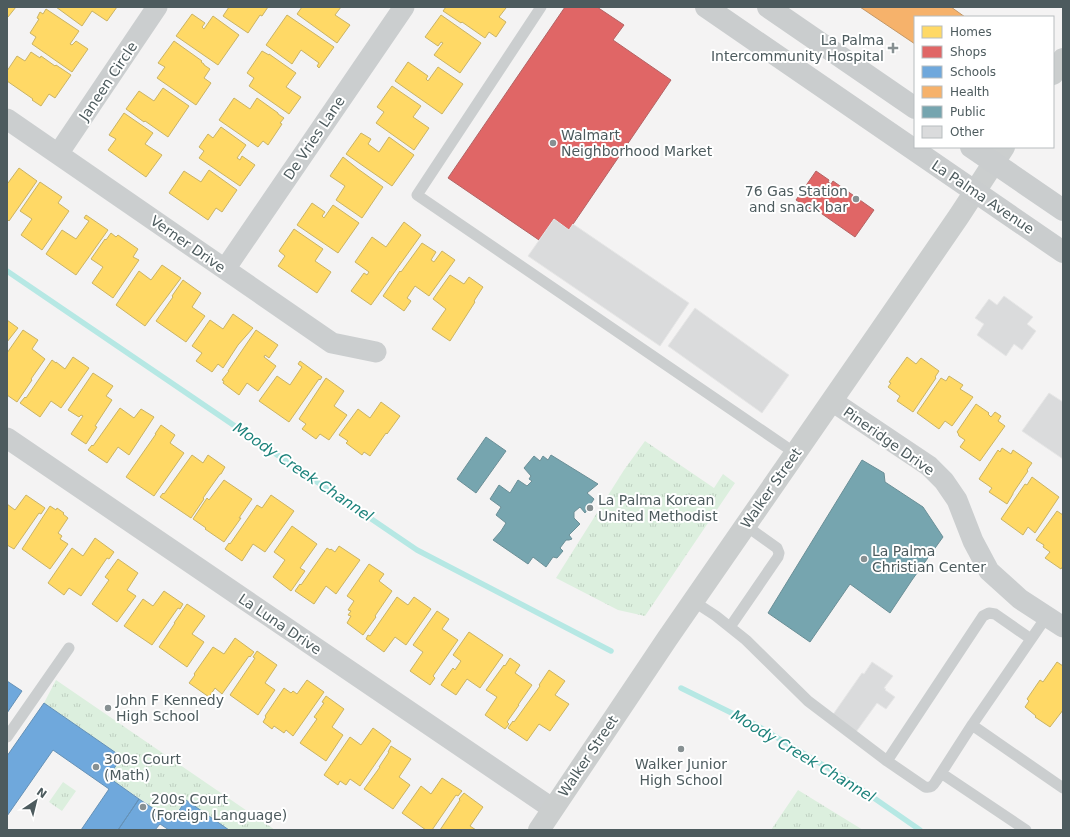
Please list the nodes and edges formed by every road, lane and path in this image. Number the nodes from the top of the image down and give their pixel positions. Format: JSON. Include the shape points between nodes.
{"nodes":[{"id":1,"x":157,"y":7,"type":"edge"},
{"id":2,"x":404,"y":7,"type":"edge"},
{"id":3,"x":540,"y":7,"type":"edge"},
{"id":4,"x":706,"y":7,"type":"edge"},
{"id":5,"x":768,"y":7,"type":"edge"},
{"id":6,"x":1063,"y":59,"type":"edge"},
{"id":7,"x":1054,"y":72,"type":"edge"},
{"id":8,"x":914,"y":107,"type":"edge"},
{"id":9,"x":7,"y":119,"type":"edge"},
{"id":10,"x":974,"y":148,"type":"edge"},
{"id":11,"x":58,"y":154,"type":"junction"},
{"id":12,"x":999,"y":155,"type":"edge"},
{"id":13,"x":975,"y":191,"type":"junction"},
{"id":14,"x":1063,"y":210,"type":"edge"},
{"id":15,"x":1063,"y":252,"type":"edge"},
{"id":16,"x":224,"y":269,"type":"junction"},
{"id":17,"x":376,"y":352,"type":"dead end"},
{"id":18,"x":832,"y":401,"type":"junction"},
{"id":19,"x":7,"y":438,"type":"edge"},
{"id":20,"x":795,"y":453,"type":"junction"},
{"id":21,"x":745,"y":525,"type":"junction"},
{"id":22,"x":693,"y":601,"type":"junction"},
{"id":23,"x":1055,"y":622,"type":"edge"},
{"id":24,"x":730,"y":627,"type":"junction"},
{"id":25,"x":1031,"y":639,"type":"junction"},
{"id":26,"x":69,"y":648,"type":"dead end"},
{"id":27,"x":972,"y":725,"type":"junction"},
{"id":28,"x":7,"y":737,"type":"edge"},
{"id":29,"x":887,"y":761,"type":"junction"},
{"id":30,"x":941,"y":773,"type":"junction"},
{"id":31,"x":1063,"y":788,"type":"edge"},
{"id":32,"x":553,"y":809,"type":"junction"},
{"id":33,"x":539,"y":830,"type":"edge"},
{"id":34,"x":1026,"y":830,"type":"edge"}],
"edges":[{"from":1,"to":11,"type":"street","name":"Janeen Circle"},
{"from":2,"to":16,"type":"street","name":"De Vries Lane"},
{"from":3,"to":20,"type":"lane","via":[[417,195]]},
{"from":4,"to":13,"type":"main road","name":"La Palma Avenue"},
{"from":5,"to":8,"type":"main road"},
{"from":6,"to":7,"type":"main road"},
{"from":9,"to":11,"type":"street","name":"Verner Drive"},
{"from":10,"to":12,"type":"main road"},
{"from":11,"to":16,"type":"street","name":"Verner Drive"},
{"from":12,"to":13,"type":"main road","name":"Walker Street"},
{"from":12,"to":14,"type":"main road"},
{"from":13,"to":15,"type":"main road","name":"La Palma Avenue"},
{"from":13,"to":18,"type":"main road","name":"Walker Street"},
{"from":16,"to":17,"type":"street","name":"Verner Drive","via":[[332,343]]},
{"from":18,"to":20,"type":"main road","name":"Walker Street"},
{"from":18,"to":23,"type":"street","name":"Pineridge Drive","via":[[929,466],[944,481],[956,500],[989,571],[1020,599]]},
{"from":19,"to":32,"type":"street","name":"La Luna Drive"},
{"from":20,"to":21,"type":"main road","name":"Walker Street"},
{"from":21,"to":22,"type":"main road","name":"Walker Street"},
{"from":21,"to":24,"type":"lane","via":[[777,548],[779,553]]},
{"from":22,"to":24,"type":"lane"},
{"from":22,"to":32,"type":"main road","name":"Walker Street"},
{"from":23,"to":25,"type":"lane"},
{"from":24,"to":29,"type":"lane","via":[[808,701]]},
{"from":25,"to":27,"type":"lane"},
{"from":25,"to":29,"type":"lane","via":[[995,614],[983,616]]},
{"from":26,"to":28,"type":"lane"},
{"from":27,"to":30,"type":"lane"},
{"from":27,"to":31,"type":"lane"},
{"from":29,"to":30,"type":"lane","via":[[925,787],[930,788],[934,785]]},
{"from":30,"to":34,"type":"lane"},
{"from":32,"to":33,"type":"main road","name":"Walker Street"}]}
